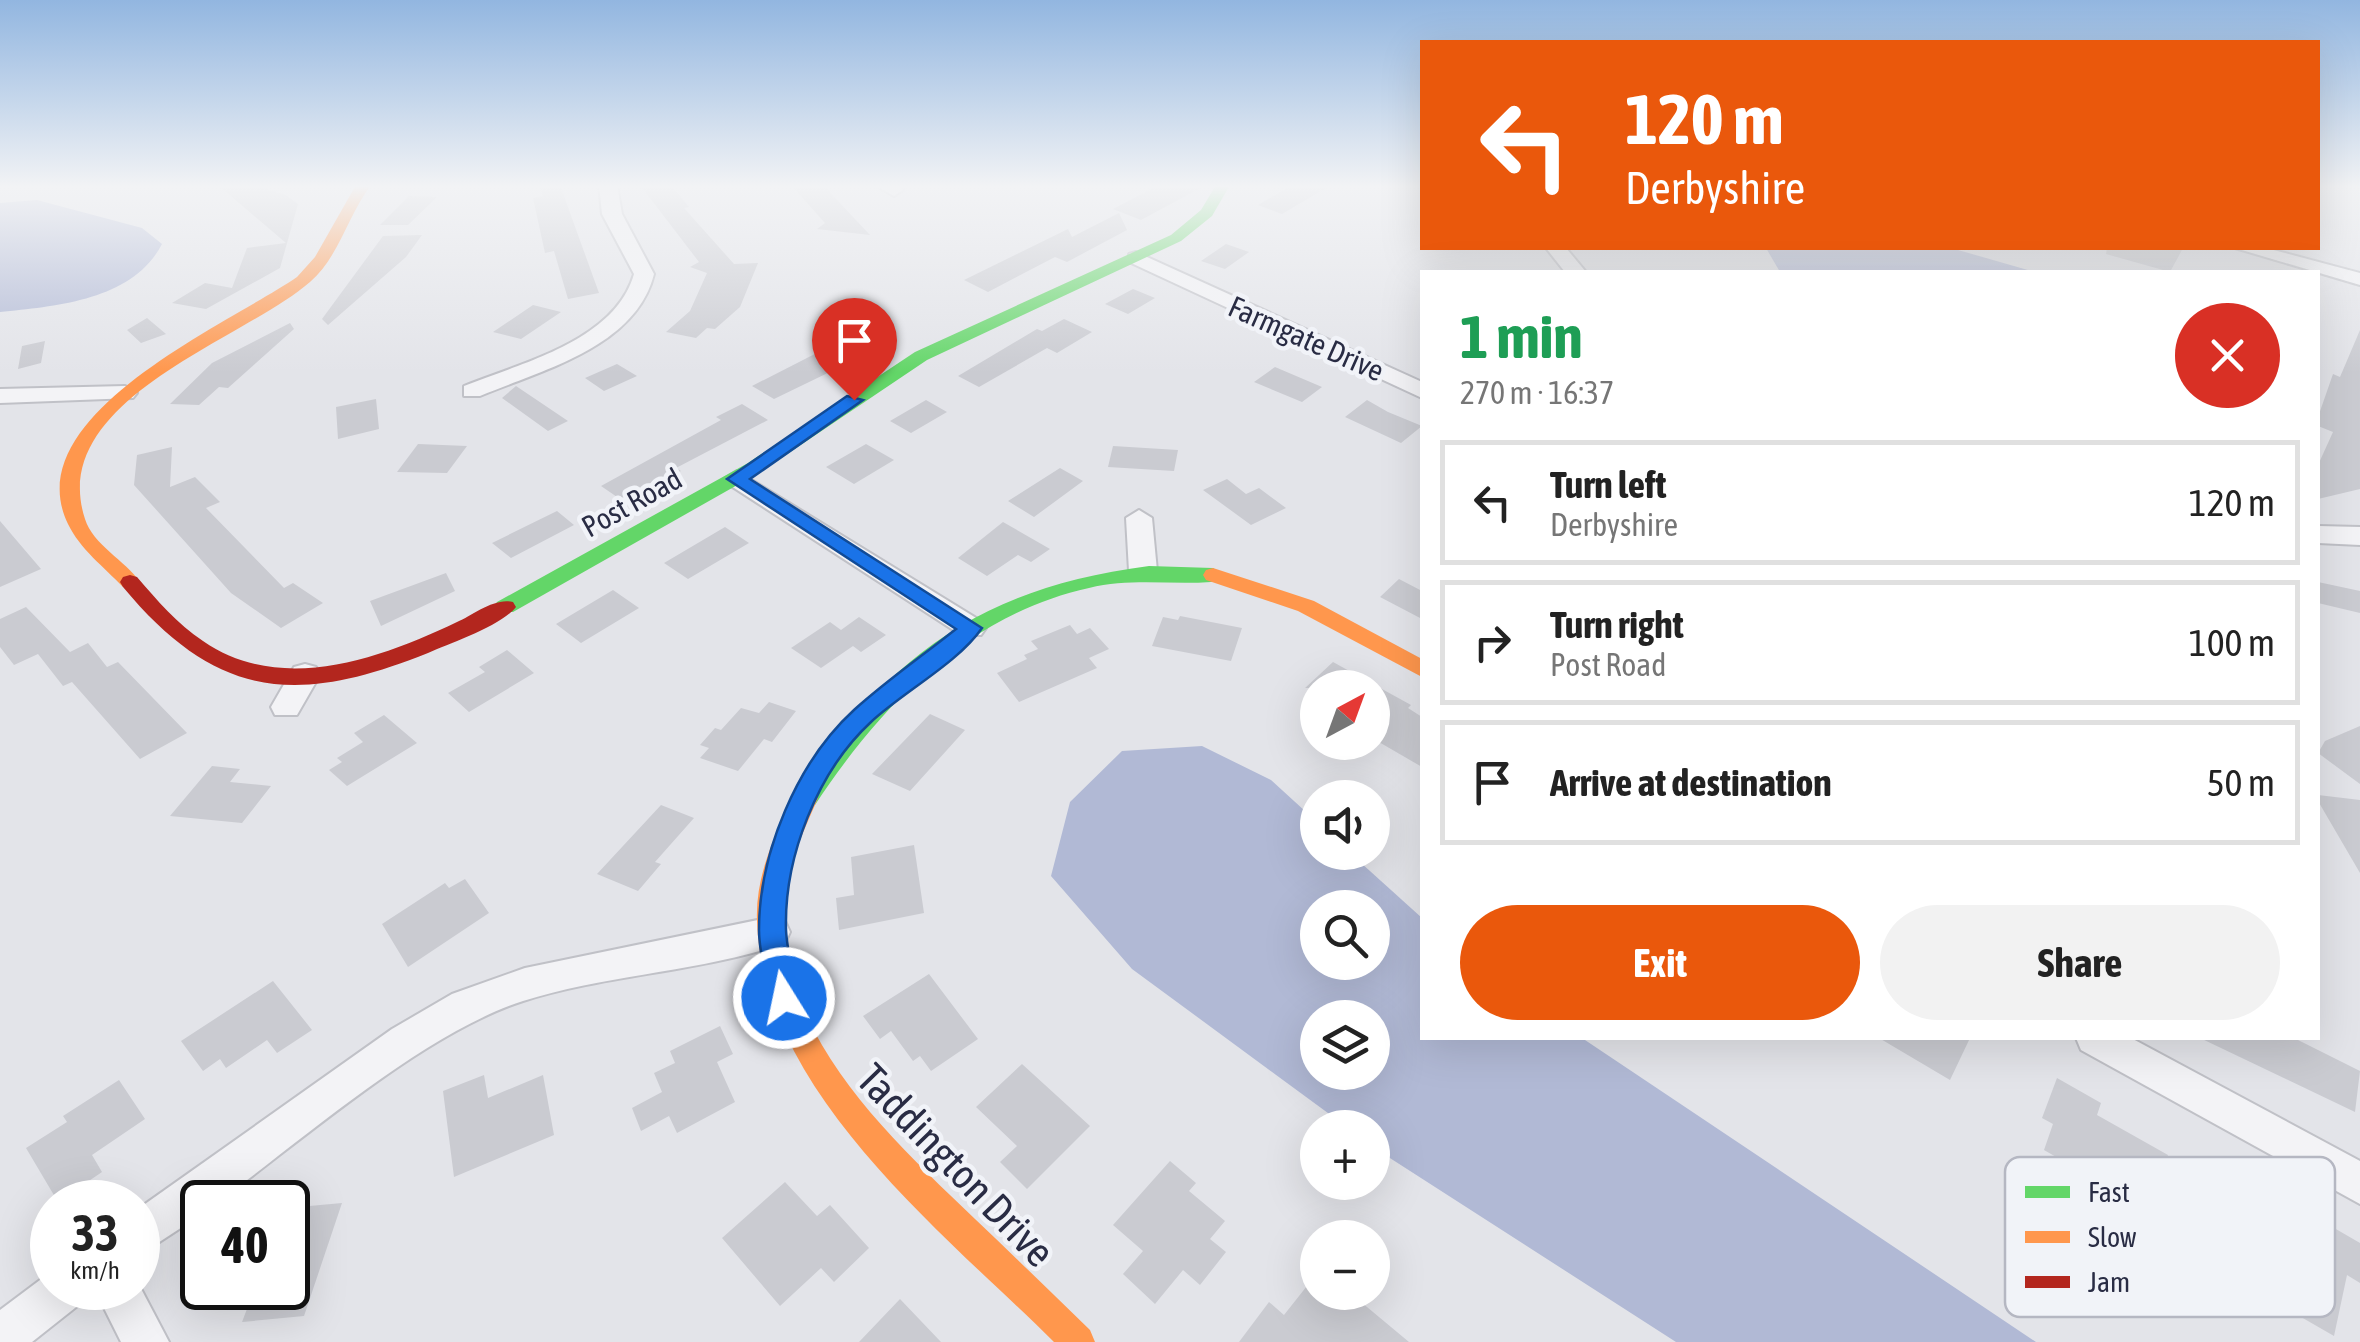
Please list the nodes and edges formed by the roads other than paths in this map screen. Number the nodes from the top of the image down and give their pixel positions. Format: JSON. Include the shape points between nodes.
{"nodes":[{"id":1,"x":331,"y":248,"type":"edge"},
{"id":2,"x":630,"y":248,"type":"edge"},
{"id":3,"x":1154,"y":248,"type":"edge"},
{"id":4,"x":1558,"y":250,"type":"edge"},
{"id":5,"x":2252,"y":250,"type":"edge"},
{"id":6,"x":1136,"y":258,"type":"junction"},
{"id":7,"x":1574,"y":270,"type":"edge"},
{"id":8,"x":2360,"y":279,"type":"edge"},
{"id":9,"x":1420,"y":390,"type":"edge"},
{"id":10,"x":472,"y":391,"type":"dead end"},
{"id":11,"x":125,"y":393,"type":"junction"},
{"id":12,"x":0,"y":396,"type":"edge"},
{"id":13,"x":736,"y":479,"type":"junction"},
{"id":14,"x":1139,"y":518,"type":"dead end"},
{"id":15,"x":2320,"y":536,"type":"edge"},
{"id":16,"x":2360,"y":536,"type":"edge"},
{"id":17,"x":1143,"y":571,"type":"junction"},
{"id":18,"x":971,"y":628,"type":"junction"},
{"id":19,"x":1420,"y":667,"type":"edge"},
{"id":20,"x":305,"y":675,"type":"junction"},
{"id":21,"x":286,"y":707,"type":"dead end"},
{"id":22,"x":772,"y":932,"type":"junction"},
{"id":23,"x":2099,"y":1040,"type":"edge"},
{"id":24,"x":2311,"y":1157,"type":"edge"},
{"id":25,"x":2335,"y":1170,"type":"edge"},
{"id":26,"x":2360,"y":1184,"type":"edge"},
{"id":27,"x":160,"y":1219,"type":"edge"},
{"id":28,"x":33,"y":1310,"type":"edge"},
{"id":29,"x":128,"y":1310,"type":"edge"},
{"id":30,"x":5,"y":1330,"type":"edge"},
{"id":31,"x":146,"y":1342,"type":"edge"},
{"id":32,"x":1078,"y":1342,"type":"edge"}],
"edges":[{"from":1,"to":11,"type":"street","name":"Post Road","via":[[304,280],[268,306]]},
{"from":2,"to":10,"type":"street","via":[[644,274],[638,302],[612,326]]},
{"from":3,"to":6,"type":"street","name":"Post Road"},
{"from":4,"to":7,"type":"street"},
{"from":5,"to":8,"type":"street"},
{"from":6,"to":9,"type":"street","name":"Farmgate Drive"},
{"from":6,"to":13,"type":"street","name":"Post Road","via":[[935,348]]},
{"from":11,"to":12,"type":"street"},
{"from":11,"to":20,"type":"street","name":"Post Road","via":[[74,458],[68,490],[77,524],[207,658],[246,672]]},
{"from":13,"to":18,"type":"street"},
{"from":13,"to":20,"type":"street","name":"Post Road","via":[[408,652]]},
{"from":14,"to":17,"type":"street"},
{"from":15,"to":16,"type":"street"},
{"from":17,"to":18,"type":"street","name":"Taddington Drive","via":[[1057,585]]},
{"from":17,"to":19,"type":"street","name":"Taddington Drive","via":[[1256,585]]},
{"from":18,"to":22,"type":"street","name":"Taddington Drive","via":[[861,718],[812,782],[785,845]]},
{"from":20,"to":21,"type":"street"},
{"from":22,"to":27,"type":"street","via":[[525,984],[465,1006],[406,1041]]},
{"from":22,"to":32,"type":"street","name":"Taddington Drive","via":[[800,1044],[830,1092]]},
{"from":23,"to":24,"type":"street"},
{"from":25,"to":26,"type":"street"},
{"from":28,"to":30,"type":"street"},
{"from":29,"to":31,"type":"street"}]}
